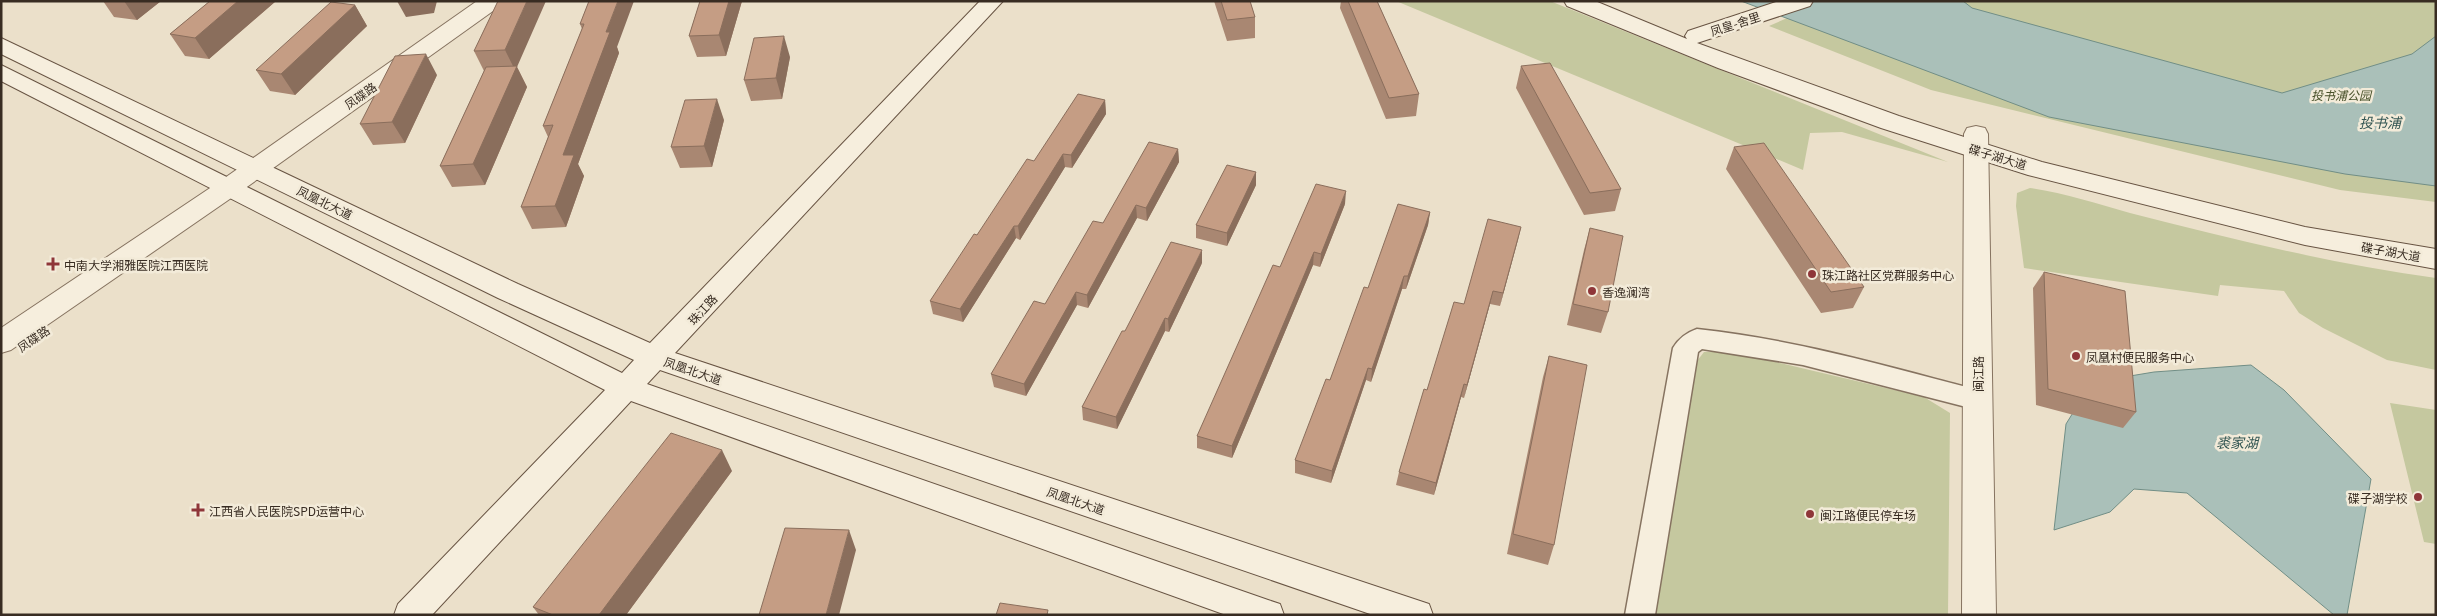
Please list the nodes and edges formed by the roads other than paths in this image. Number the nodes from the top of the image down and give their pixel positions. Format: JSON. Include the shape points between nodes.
{"nodes":[{"id":1,"x":492,"y":1,"type":"edge"},
{"id":2,"x":992,"y":1,"type":"edge"},
{"id":3,"x":1576,"y":1,"type":"edge"},
{"id":4,"x":1610,"y":1,"type":"edge"},
{"id":5,"x":1802,"y":1,"type":"edge"},
{"id":6,"x":1696,"y":36,"type":"junction"},
{"id":7,"x":1,"y":45,"type":"edge"},
{"id":8,"x":1,"y":72,"type":"edge"},
{"id":9,"x":1976,"y":142,"type":"junction"},
{"id":10,"x":256,"y":168,"type":"junction"},
{"id":11,"x":228,"y":188,"type":"junction"},
{"id":12,"x":2436,"y":243,"type":"edge"},
{"id":13,"x":2436,"y":259,"type":"edge"},
{"id":14,"x":1,"y":342,"type":"edge"},
{"id":15,"x":656,"y":358,"type":"junction"},
{"id":16,"x":1,"y":360,"type":"edge"},
{"id":17,"x":626,"y":388,"type":"junction"},
{"id":18,"x":1978,"y":400,"type":"junction"},
{"id":19,"x":410,"y":615,"type":"edge"},
{"id":20,"x":1268,"y":615,"type":"edge"},
{"id":21,"x":1417,"y":615,"type":"edge"},
{"id":22,"x":1640,"y":615,"type":"edge"},
{"id":23,"x":1979,"y":615,"type":"edge"}],
"edges":[{"from":1,"to":10,"type":"main road","name":"凤碟路"},
{"from":2,"to":15,"type":"main road","name":"珠江路"},
{"from":3,"to":9,"type":"main road","name":"碟子湖大道","via":[[1726,63],[1890,122]]},
{"from":4,"to":6,"type":"main road","name":"碟子湖大道"},
{"from":5,"to":6,"type":"main road","name":"凤皇-舍里"},
{"from":6,"to":9,"type":"main road","name":"碟子湖大道"},
{"from":7,"to":10,"type":"main road","name":"凤凰北大道"},
{"from":8,"to":11,"type":"main road"},
{"from":9,"to":12,"type":"main road","name":"碟子湖大道","via":[[2389,236]]},
{"from":9,"to":13,"type":"main road","name":"碟子湖大道","via":[[2038,169],[2305,236]]},
{"from":9,"to":18,"type":"main road","name":"闽江路"},
{"from":10,"to":11,"type":"main road","name":"凤碟路"},
{"from":10,"to":15,"type":"main road","name":"凤凰北大道","via":[[499,287]]},
{"from":11,"to":14,"type":"main road","name":"凤碟路"},
{"from":11,"to":16,"type":"main road","name":"凤碟路","via":[[211,218]]},
{"from":11,"to":17,"type":"main road"},
{"from":15,"to":17,"type":"main road","name":"珠江路"},
{"from":15,"to":21,"type":"main road","name":"凤凰北大道"},
{"from":17,"to":19,"type":"main road","name":"珠江路"},
{"from":17,"to":20,"type":"main road"},
{"from":18,"to":22,"type":"street","via":[[1777,349],[1697,340],[1686,348]]},
{"from":18,"to":23,"type":"main road","name":"闽江路"}]}
